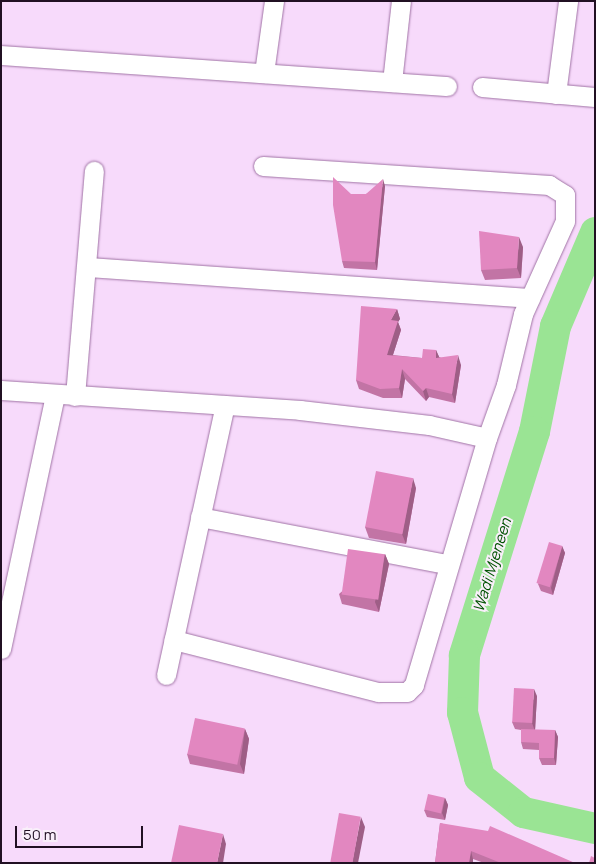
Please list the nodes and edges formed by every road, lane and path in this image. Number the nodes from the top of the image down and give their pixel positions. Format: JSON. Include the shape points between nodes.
{"nodes":[{"id":1,"x":274,"y":1,"type":"edge"},
{"id":2,"x":401,"y":1,"type":"edge"},
{"id":3,"x":568,"y":1,"type":"edge"},
{"id":4,"x":1,"y":55,"type":"edge"},
{"id":5,"x":264,"y":73,"type":"junction"},
{"id":6,"x":392,"y":82,"type":"junction"},
{"id":7,"x":447,"y":86,"type":"dead end"},
{"id":8,"x":482,"y":86,"type":"dead end"},
{"id":9,"x":556,"y":94,"type":"junction"},
{"id":10,"x":595,"y":97,"type":"edge"},
{"id":11,"x":263,"y":166,"type":"dead end"},
{"id":12,"x":94,"y":171,"type":"dead end"},
{"id":13,"x":87,"y":267,"type":"junction"},
{"id":14,"x":530,"y":298,"type":"junction"},
{"id":15,"x":1,"y":390,"type":"edge"},
{"id":16,"x":55,"y":395,"type":"junction"},
{"id":17,"x":75,"y":396,"type":"junction"},
{"id":18,"x":225,"y":405,"type":"junction"},
{"id":19,"x":487,"y":438,"type":"junction"},
{"id":20,"x":200,"y":517,"type":"junction"},
{"id":21,"x":447,"y":564,"type":"junction"},
{"id":22,"x":174,"y":640,"type":"junction"},
{"id":23,"x":1,"y":649,"type":"edge"},
{"id":24,"x":166,"y":674,"type":"dead end"}],
"edges":[{"from":1,"to":5,"type":"street"},
{"from":2,"to":6,"type":"street"},
{"from":3,"to":9,"type":"street"},
{"from":4,"to":5,"type":"street"},
{"from":5,"to":6,"type":"street"},
{"from":6,"to":7,"type":"street"},
{"from":8,"to":9,"type":"street"},
{"from":9,"to":10,"type":"street"},
{"from":11,"to":14,"type":"street","via":[[558,188],[565,195],[565,221]]},
{"from":12,"to":13,"type":"street"},
{"from":13,"to":14,"type":"street"},
{"from":13,"to":17,"type":"street"},
{"from":14,"to":19,"type":"street"},
{"from":15,"to":16,"type":"street"},
{"from":16,"to":17,"type":"street"},
{"from":16,"to":23,"type":"street"},
{"from":17,"to":18,"type":"street"},
{"from":18,"to":19,"type":"street","via":[[429,425]]},
{"from":18,"to":20,"type":"street"},
{"from":19,"to":21,"type":"street"},
{"from":20,"to":21,"type":"street"},
{"from":20,"to":22,"type":"street"},
{"from":21,"to":22,"type":"street","via":[[414,685],[407,692],[378,692]]},
{"from":22,"to":24,"type":"street"}]}
